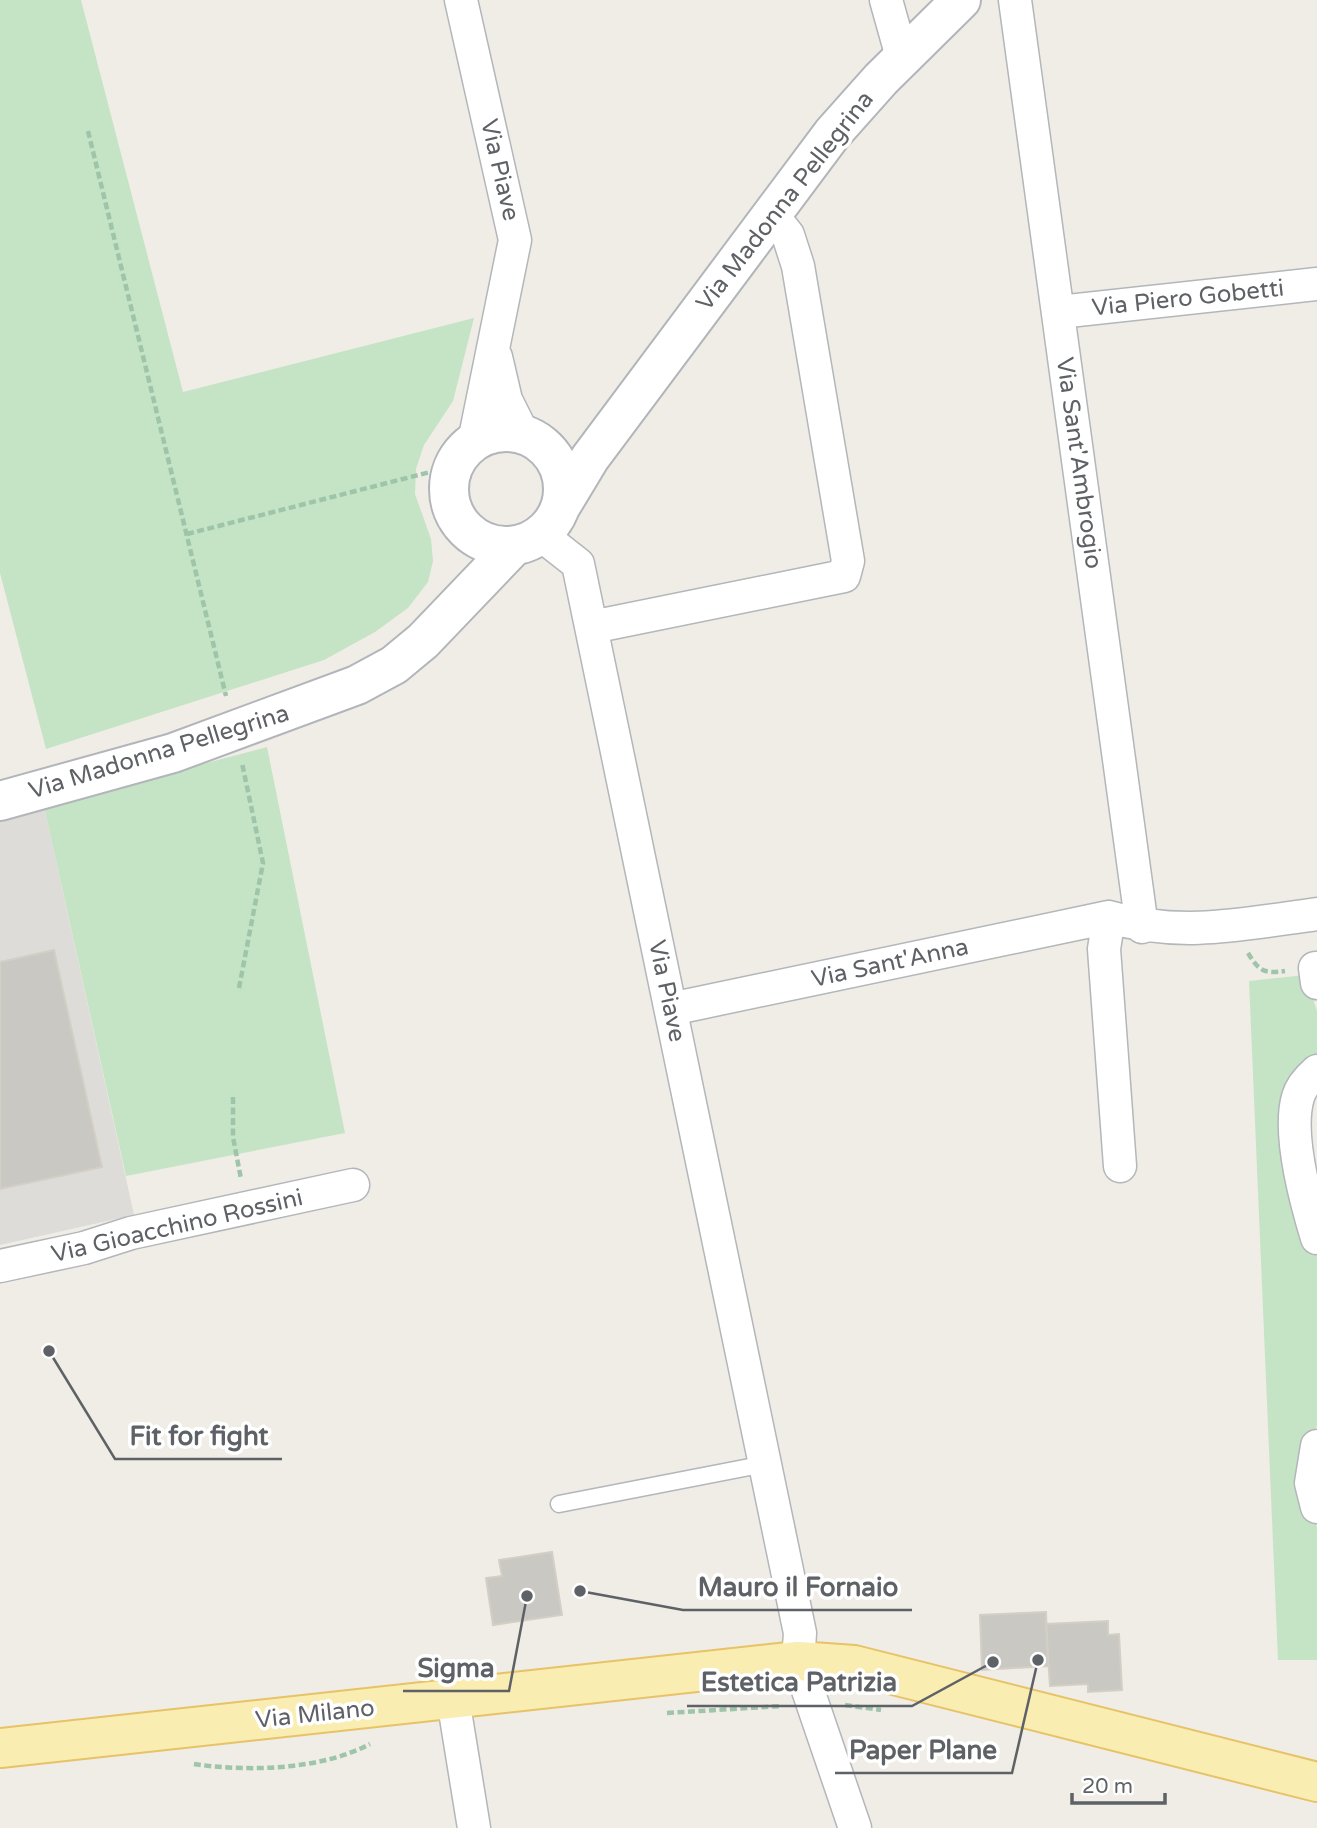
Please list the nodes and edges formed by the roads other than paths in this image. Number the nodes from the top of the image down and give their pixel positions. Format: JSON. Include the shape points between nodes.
{"nodes":[{"id":1,"x":461,"y":0,"type":"edge"},
{"id":2,"x":886,"y":0,"type":"edge"},
{"id":3,"x":961,"y":0,"type":"edge"},
{"id":4,"x":1015,"y":0,"type":"edge"},
{"id":5,"x":902,"y":57,"type":"junction"},
{"id":6,"x":772,"y":215,"type":"junction"},
{"id":7,"x":1317,"y":284,"type":"edge"},
{"id":8,"x":1059,"y":312,"type":"junction"},
{"id":9,"x":494,"y":341,"type":"junction"},
{"id":10,"x":623,"y":415,"type":"junction"},
{"id":11,"x":531,"y":439,"type":"junction"},
{"id":12,"x":462,"y":442,"type":"junction"},
{"id":13,"x":539,"y":529,"type":"junction"},
{"id":14,"x":466,"y":530,"type":"junction"},
{"id":15,"x":453,"y":607,"type":"junction"},
{"id":16,"x":592,"y":627,"type":"junction"},
{"id":17,"x":0,"y":801,"type":"edge"},
{"id":18,"x":1317,"y":914,"type":"edge"},
{"id":19,"x":1109,"y":917,"type":"junction"},
{"id":20,"x":1142,"y":927,"type":"junction"},
{"id":21,"x":671,"y":1009,"type":"junction"},
{"id":22,"x":1317,"y":1071,"type":"edge"},
{"id":23,"x":1120,"y":1166,"type":"dead end"},
{"id":24,"x":353,"y":1185,"type":"dead end"},
{"id":25,"x":1317,"y":1238,"type":"edge"},
{"id":26,"x":0,"y":1266,"type":"edge"},
{"id":27,"x":1317,"y":1446,"type":"edge"},
{"id":28,"x":765,"y":1464,"type":"junction"},
{"id":29,"x":559,"y":1504,"type":"dead end"},
{"id":30,"x":1317,"y":1507,"type":"edge"},
{"id":31,"x":798,"y":1661,"type":"junction"},
{"id":32,"x":453,"y":1699,"type":"junction"},
{"id":33,"x":0,"y":1748,"type":"edge"},
{"id":34,"x":1317,"y":1782,"type":"edge"},
{"id":35,"x":474,"y":1828,"type":"edge"},
{"id":36,"x":855,"y":1828,"type":"edge"}],
"edges":[{"from":1,"to":9,"type":"street","name":"Via Piave","via":[[515,240]]},
{"from":2,"to":5,"type":"street"},
{"from":3,"to":5,"type":"street","name":"Via Madonna Pellegrina"},
{"from":4,"to":8,"type":"street","name":"Via Sant'Ambrogio"},
{"from":5,"to":6,"type":"street","name":"Via Madonna Pellegrina","via":[[832,134]]},
{"from":6,"to":10,"type":"street","name":"Via Madonna Pellegrina"},
{"from":6,"to":16,"type":"street","via":[[788,235],[797,266],[848,561],[844,576]]},
{"from":7,"to":8,"type":"street","name":"Via Piero Gobetti"},
{"from":8,"to":20,"type":"street","name":"Via Sant'Ambrogio"},
{"from":9,"to":11,"type":"street","name":"Via Piave","via":[[506,400]]},
{"from":9,"to":12,"type":"street","name":"Via Piave"},
{"from":10,"to":11,"type":"street","name":"Via Madonna Pellegrina","via":[[589,434]]},
{"from":10,"to":13,"type":"street","name":"Via Madonna Pellegrina"},
{"from":11,"to":12,"type":"street","via":[[504,432]]},
{"from":11,"to":13,"type":"street","via":[[557,464],[563,486]]},
{"from":12,"to":14,"type":"street","via":[[449,488],[450,503]]},
{"from":13,"to":14,"type":"street","via":[[487,544]]},
{"from":13,"to":15,"type":"street","name":"Via Madonna Pellegrina"},
{"from":13,"to":16,"type":"street","name":"Via Piave","via":[[578,564]]},
{"from":14,"to":15,"type":"street"},
{"from":15,"to":17,"type":"street","name":"Via Madonna Pellegrina","via":[[394,665],[357,685],[173,753]]},
{"from":16,"to":21,"type":"street","name":"Via Piave"},
{"from":18,"to":20,"type":"street","name":"Via Sant'Anna","via":[[1198,930]]},
{"from":19,"to":20,"type":"street","name":"Via Sant'Anna"},
{"from":19,"to":21,"type":"street","name":"Via Sant'Anna"},
{"from":19,"to":23,"type":"street","via":[[1104,949]]},
{"from":21,"to":28,"type":"street","name":"Via Piave"},
{"from":22,"to":25,"type":"street","via":[[1298,1097],[1296,1124]]},
{"from":24,"to":26,"type":"street","name":"Via Gioacchino Rossini"},
{"from":27,"to":30,"type":"street","via":[[1311,1483]]},
{"from":28,"to":29,"type":"lane"},
{"from":28,"to":31,"type":"street","name":"Via Piave","via":[[800,1633]]},
{"from":31,"to":32,"type":"main road","name":"Via Milano"},
{"from":31,"to":34,"type":"main road","name":"Via Milano","via":[[854,1665]]},
{"from":31,"to":36,"type":"street","name":"Via Piave"},
{"from":32,"to":33,"type":"main road","name":"Via Milano"},
{"from":32,"to":35,"type":"street"}]}
